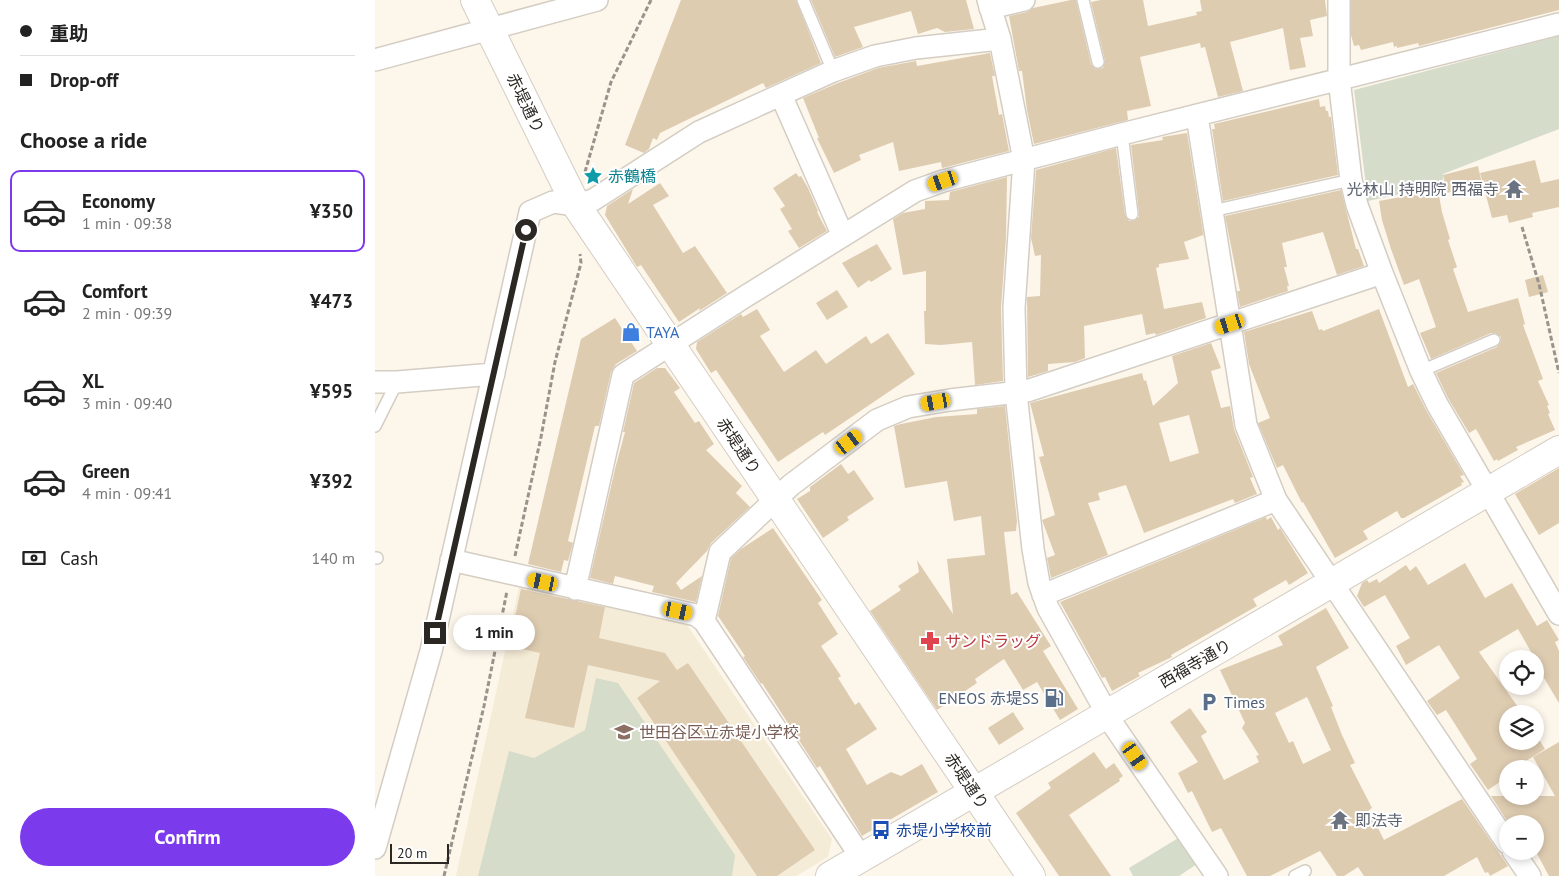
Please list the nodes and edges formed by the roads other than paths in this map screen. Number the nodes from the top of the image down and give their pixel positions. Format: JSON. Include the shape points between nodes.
{"nodes":[{"id":1,"x":475,"y":0,"type":"edge"},
{"id":2,"x":597,"y":0,"type":"edge"},
{"id":3,"x":803,"y":0,"type":"edge"},
{"id":4,"x":1024,"y":0,"type":"edge"},
{"id":5,"x":1083,"y":0,"type":"edge"},
{"id":6,"x":1339,"y":0,"type":"edge"},
{"id":7,"x":989,"y":4,"type":"edge"},
{"id":8,"x":1559,"y":24,"type":"edge"},
{"id":9,"x":490,"y":30,"type":"junction"},
{"id":10,"x":1000,"y":39,"type":"junction"},
{"id":11,"x":375,"y":60,"type":"edge"},
{"id":12,"x":1098,"y":62,"type":"dead end"},
{"id":13,"x":833,"y":71,"type":"junction"},
{"id":14,"x":1339,"y":79,"type":"junction"},
{"id":15,"x":781,"y":95,"type":"junction"},
{"id":16,"x":1197,"y":116,"type":"junction"},
{"id":17,"x":1122,"y":134,"type":"junction"},
{"id":18,"x":1024,"y":160,"type":"junction"},
{"id":19,"x":1351,"y":180,"type":"junction"},
{"id":20,"x":576,"y":205,"type":"junction"},
{"id":21,"x":1212,"y":211,"type":"junction"},
{"id":22,"x":1132,"y":214,"type":"dead end"},
{"id":23,"x":843,"y":236,"type":"junction"},
{"id":24,"x":1382,"y":273,"type":"junction"},
{"id":25,"x":1230,"y":324,"type":"junction"},
{"id":26,"x":1494,"y":340,"type":"dead end"},
{"id":27,"x":671,"y":344,"type":"junction"},
{"id":28,"x":1421,"y":371,"type":"junction"},
{"id":29,"x":494,"y":374,"type":"junction"},
{"id":30,"x":375,"y":382,"type":"edge"},
{"id":31,"x":397,"y":382,"type":"junction"},
{"id":32,"x":1016,"y":393,"type":"junction"},
{"id":33,"x":375,"y":426,"type":"edge"},
{"id":34,"x":1559,"y":450,"type":"edge"},
{"id":35,"x":1487,"y":492,"type":"junction"},
{"id":36,"x":775,"y":499,"type":"junction"},
{"id":37,"x":1276,"y":500,"type":"junction"},
{"id":38,"x":451,"y":560,"type":"junction"},
{"id":39,"x":1332,"y":583,"type":"junction"},
{"id":40,"x":575,"y":589,"type":"junction"},
{"id":41,"x":1043,"y":596,"type":"junction"},
{"id":42,"x":1559,"y":614,"type":"edge"},
{"id":43,"x":704,"y":621,"type":"junction"},
{"id":44,"x":1107,"y":714,"type":"junction"},
{"id":45,"x":974,"y":792,"type":"junction"},
{"id":46,"x":1499,"y":831,"type":"edge"},
{"id":47,"x":375,"y":848,"type":"edge"},
{"id":48,"x":861,"y":858,"type":"junction"},
{"id":49,"x":1519,"y":860,"type":"edge"},
{"id":50,"x":830,"y":876,"type":"edge"},
{"id":51,"x":1031,"y":876,"type":"edge"},
{"id":52,"x":1217,"y":876,"type":"edge"},
{"id":53,"x":1530,"y":876,"type":"edge"}],
"edges":[{"from":1,"to":9,"type":"street","name":"赤堤通り"},
{"from":2,"to":9,"type":"street"},
{"from":3,"to":13,"type":"lane"},
{"from":4,"to":7,"type":"street"},
{"from":5,"to":12,"type":"lane"},
{"from":6,"to":14,"type":"street"},
{"from":7,"to":10,"type":"street"},
{"from":8,"to":14,"type":"street"},
{"from":9,"to":11,"type":"street"},
{"from":9,"to":20,"type":"street","name":"赤堤通り"},
{"from":10,"to":13,"type":"street","via":[[875,56]]},
{"from":10,"to":18,"type":"street"},
{"from":13,"to":15,"type":"street"},
{"from":14,"to":16,"type":"street"},
{"from":14,"to":19,"type":"street"},
{"from":15,"to":20,"type":"street","via":[[699,132],[593,200]]},
{"from":15,"to":23,"type":"street"},
{"from":16,"to":17,"type":"street"},
{"from":16,"to":21,"type":"street"},
{"from":17,"to":18,"type":"street"},
{"from":17,"to":22,"type":"lane"},
{"from":18,"to":23,"type":"street","via":[[915,191]]},
{"from":18,"to":32,"type":"street","via":[[1013,308]]},
{"from":19,"to":21,"type":"lane"},
{"from":19,"to":24,"type":"street"},
{"from":20,"to":27,"type":"street","name":"赤堤通り"},
{"from":20,"to":29,"type":"street","via":[[553,202],[530,212]]},
{"from":21,"to":25,"type":"street"},
{"from":23,"to":27,"type":"street"},
{"from":24,"to":25,"type":"street"},
{"from":24,"to":28,"type":"street"},
{"from":25,"to":32,"type":"street"},
{"from":25,"to":37,"type":"street","via":[[1246,425]]},
{"from":26,"to":28,"type":"lane"},
{"from":27,"to":36,"type":"street","name":"赤堤通り"},
{"from":27,"to":40,"type":"street","via":[[623,375]]},
{"from":28,"to":35,"type":"street"},
{"from":29,"to":31,"type":"street"},
{"from":29,"to":38,"type":"street"},
{"from":30,"to":31,"type":"street"},
{"from":31,"to":33,"type":"lane"},
{"from":32,"to":36,"type":"street","via":[[909,407],[877,420]]},
{"from":32,"to":41,"type":"street","via":[[1033,549]]},
{"from":34,"to":35,"type":"street","name":"西福寺通り"},
{"from":35,"to":39,"type":"street","name":"西福寺通り"},
{"from":35,"to":42,"type":"street"},
{"from":36,"to":43,"type":"street","via":[[720,552]]},
{"from":36,"to":45,"type":"street","name":"赤堤通り"},
{"from":37,"to":39,"type":"street"},
{"from":37,"to":41,"type":"street"},
{"from":38,"to":40,"type":"street"},
{"from":38,"to":47,"type":"street","via":[[431,651]]},
{"from":39,"to":44,"type":"street","name":"西福寺通り"},
{"from":39,"to":46,"type":"street"},
{"from":40,"to":43,"type":"street","via":[[695,615]]},
{"from":41,"to":44,"type":"street"},
{"from":43,"to":48,"type":"street"},
{"from":44,"to":45,"type":"street","name":"西福寺通り"},
{"from":44,"to":52,"type":"street"},
{"from":45,"to":48,"type":"street","name":"西福寺通り"},
{"from":45,"to":51,"type":"street","name":"赤堤通り"},
{"from":48,"to":50,"type":"street","name":"西福寺通り"},
{"from":49,"to":53,"type":"street"}]}
